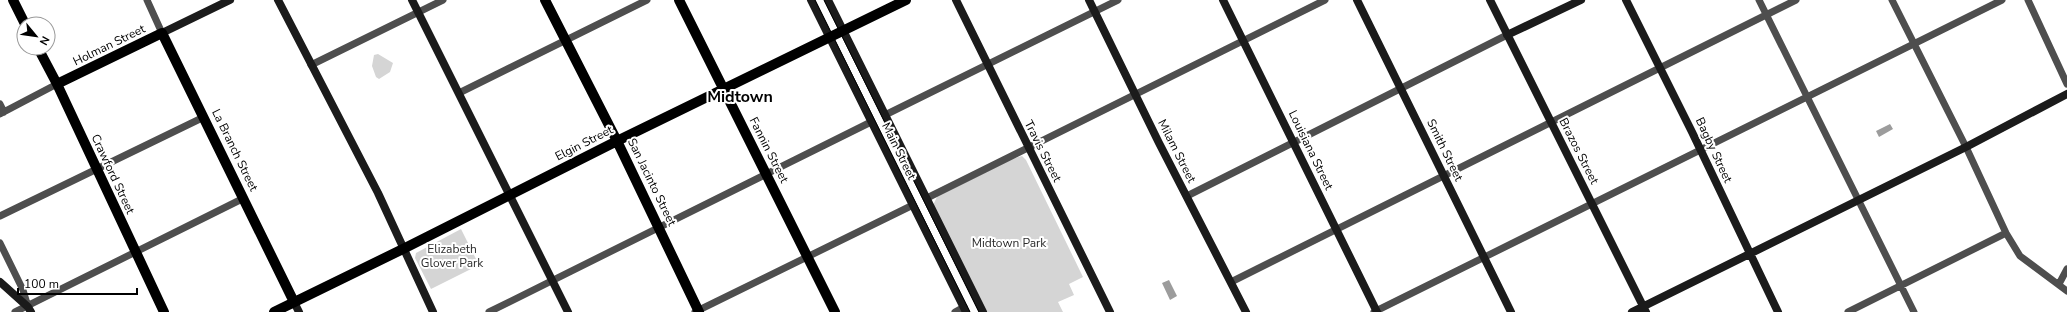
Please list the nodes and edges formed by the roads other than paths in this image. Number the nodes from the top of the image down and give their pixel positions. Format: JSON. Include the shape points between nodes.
{"nodes":[{"id":1,"x":13,"y":0,"type":"edge"},
{"id":2,"x":147,"y":0,"type":"edge"},
{"id":3,"x":230,"y":0,"type":"edge"},
{"id":4,"x":278,"y":0,"type":"edge"},
{"id":5,"x":412,"y":0,"type":"edge"},
{"id":6,"x":443,"y":0,"type":"edge"},
{"id":7,"x":545,"y":0,"type":"edge"},
{"id":8,"x":647,"y":0,"type":"edge"},
{"id":9,"x":679,"y":0,"type":"edge"},
{"id":10,"x":811,"y":0,"type":"edge"},
{"id":11,"x":828,"y":0,"type":"edge"},
{"id":12,"x":906,"y":0,"type":"edge"},
{"id":13,"x":956,"y":0,"type":"edge"},
{"id":14,"x":1089,"y":0,"type":"edge"},
{"id":15,"x":1118,"y":0,"type":"edge"},
{"id":16,"x":1223,"y":0,"type":"edge"},
{"id":17,"x":1325,"y":0,"type":"edge"},
{"id":18,"x":1357,"y":0,"type":"edge"},
{"id":19,"x":1490,"y":0,"type":"edge"},
{"id":20,"x":1580,"y":0,"type":"edge"},
{"id":21,"x":1626,"y":0,"type":"edge"},
{"id":22,"x":1759,"y":0,"type":"edge"},
{"id":23,"x":1796,"y":0,"type":"edge"},
{"id":24,"x":1892,"y":0,"type":"edge"},
{"id":25,"x":2002,"y":0,"type":"edge"},
{"id":26,"x":2028,"y":0,"type":"edge"},
{"id":27,"x":418,"y":12,"type":"junction"},
{"id":28,"x":1095,"y":12,"type":"junction"},
{"id":29,"x":1766,"y":14,"type":"junction"},
{"id":30,"x":21,"y":16,"type":"edge"},
{"id":31,"x":844,"y":31,"type":"junction"},
{"id":32,"x":162,"y":33,"type":"junction"},
{"id":33,"x":1507,"y":35,"type":"junction"},
{"id":34,"x":830,"y":38,"type":"junction"},
{"id":35,"x":565,"y":40,"type":"junction"},
{"id":36,"x":1244,"y":40,"type":"junction"},
{"id":37,"x":1914,"y":44,"type":"junction"},
{"id":38,"x":42,"y":56,"type":"edge"},
{"id":39,"x":987,"y":64,"type":"junction"},
{"id":40,"x":311,"y":65,"type":"junction"},
{"id":41,"x":1660,"y":69,"type":"junction"},
{"id":42,"x":57,"y":84,"type":"junction"},
{"id":43,"x":2067,"y":84,"type":"edge"},
{"id":44,"x":724,"y":89,"type":"junction"},
{"id":45,"x":1402,"y":89,"type":"junction"},
{"id":46,"x":459,"y":93,"type":"junction"},
{"id":47,"x":1136,"y":94,"type":"junction"},
{"id":48,"x":2067,"y":94,"type":"edge"},
{"id":49,"x":1806,"y":96,"type":"junction"},
{"id":50,"x":0,"y":104,"type":"edge"},
{"id":51,"x":2,"y":113,"type":"edge"},
{"id":52,"x":885,"y":115,"type":"junction"},
{"id":53,"x":204,"y":117,"type":"junction"},
{"id":54,"x":871,"y":122,"type":"junction"},
{"id":55,"x":1551,"y":122,"type":"junction"},
{"id":56,"x":617,"y":141,"type":"junction"},
{"id":57,"x":1294,"y":142,"type":"junction"},
{"id":58,"x":1966,"y":147,"type":"junction"},
{"id":59,"x":1028,"y":148,"type":"junction"},
{"id":60,"x":1700,"y":149,"type":"junction"},
{"id":61,"x":97,"y":171,"type":"junction"},
{"id":62,"x":767,"y":173,"type":"junction"},
{"id":63,"x":1444,"y":175,"type":"junction"},
{"id":64,"x":510,"y":195,"type":"junction"},
{"id":65,"x":1187,"y":196,"type":"junction"},
{"id":66,"x":244,"y":198,"type":"junction"},
{"id":67,"x":927,"y":198,"type":"junction"},
{"id":68,"x":1857,"y":199,"type":"junction"},
{"id":69,"x":1592,"y":204,"type":"junction"},
{"id":70,"x":913,"y":205,"type":"junction"},
{"id":71,"x":0,"y":216,"type":"edge"},
{"id":72,"x":660,"y":227,"type":"junction"},
{"id":73,"x":1337,"y":229,"type":"junction"},
{"id":74,"x":2006,"y":233,"type":"junction"},
{"id":75,"x":0,"y":243,"type":"edge"},
{"id":76,"x":405,"y":248,"type":"junction"},
{"id":77,"x":136,"y":252,"type":"junction"},
{"id":78,"x":1750,"y":254,"type":"junction"},
{"id":79,"x":807,"y":256,"type":"junction"},
{"id":80,"x":1484,"y":257,"type":"junction"},
{"id":81,"x":2067,"y":269,"type":"edge"},
{"id":82,"x":552,"y":281,"type":"junction"},
{"id":83,"x":0,"y":282,"type":"edge"},
{"id":84,"x":1231,"y":282,"type":"junction"},
{"id":85,"x":2059,"y":284,"type":"junction"},
{"id":86,"x":1901,"y":285,"type":"junction"},
{"id":87,"x":2067,"y":291,"type":"edge"},
{"id":88,"x":294,"y":302,"type":"junction"},
{"id":89,"x":29,"y":309,"type":"edge"},
{"id":90,"x":1645,"y":309,"type":"edge"},
{"id":91,"x":965,"y":310,"type":"edge"},
{"id":92,"x":698,"y":311,"type":"edge"},
{"id":93,"x":15,"y":312,"type":"edge"},
{"id":94,"x":164,"y":312,"type":"edge"},
{"id":95,"x":274,"y":312,"type":"edge"},
{"id":96,"x":299,"y":312,"type":"edge"},
{"id":97,"x":433,"y":312,"type":"edge"},
{"id":98,"x":490,"y":312,"type":"edge"},
{"id":99,"x":568,"y":312,"type":"edge"},
{"id":100,"x":835,"y":312,"type":"edge"},
{"id":101,"x":954,"y":312,"type":"edge"},
{"id":102,"x":983,"y":312,"type":"edge"},
{"id":103,"x":1110,"y":312,"type":"edge"},
{"id":104,"x":1246,"y":312,"type":"edge"},
{"id":105,"x":1375,"y":312,"type":"edge"},
{"id":106,"x":1511,"y":312,"type":"edge"},
{"id":107,"x":1632,"y":312,"type":"edge"},
{"id":108,"x":1778,"y":312,"type":"edge"},
{"id":109,"x":1848,"y":312,"type":"edge"},
{"id":110,"x":1914,"y":312,"type":"edge"}],
"edges":[{"from":1,"to":30,"type":"main road"},
{"from":2,"to":32,"type":"street","name":"La Branch Street"},
{"from":3,"to":32,"type":"main road","name":"Holman Street"},
{"from":4,"to":40,"type":"main road"},
{"from":5,"to":27,"type":"main road"},
{"from":6,"to":27,"type":"street"},
{"from":7,"to":35,"type":"main road","name":"San Jacinto Street"},
{"from":8,"to":35,"type":"street"},
{"from":9,"to":44,"type":"main road","name":"Fannin Street"},
{"from":10,"to":34,"type":"main road","name":"Main Street"},
{"from":11,"to":31,"type":"main road","name":"Main Street"},
{"from":12,"to":31,"type":"main road","name":"Elgin Street"},
{"from":13,"to":39,"type":"main road","name":"Travis Street"},
{"from":14,"to":28,"type":"main road","name":"Milam Street"},
{"from":15,"to":28,"type":"street"},
{"from":16,"to":36,"type":"main road","name":"Louisiana Street"},
{"from":17,"to":36,"type":"street"},
{"from":18,"to":45,"type":"main road","name":"Smith Street"},
{"from":19,"to":33,"type":"main road","name":"Brazos Street"},
{"from":20,"to":33,"type":"main road"},
{"from":21,"to":41,"type":"main road","name":"Bagby Street"},
{"from":22,"to":29,"type":"street"},
{"from":23,"to":29,"type":"street"},
{"from":24,"to":37,"type":"street"},
{"from":25,"to":37,"type":"street"},
{"from":26,"to":43,"type":"street"},
{"from":27,"to":40,"type":"street"},
{"from":27,"to":46,"type":"main road"},
{"from":28,"to":39,"type":"street"},
{"from":28,"to":47,"type":"main road","name":"Milam Street"},
{"from":29,"to":41,"type":"street"},
{"from":29,"to":49,"type":"street"},
{"from":31,"to":34,"type":"main road","name":"Elgin Street"},
{"from":31,"to":52,"type":"main road","name":"Main Street"},
{"from":32,"to":42,"type":"main road","name":"Holman Street"},
{"from":32,"to":53,"type":"main road","name":"La Branch Street"},
{"from":33,"to":45,"type":"street"},
{"from":33,"to":55,"type":"main road","name":"Brazos Street"},
{"from":34,"to":44,"type":"main road","name":"Elgin Street"},
{"from":34,"to":54,"type":"main road","name":"Main Street"},
{"from":35,"to":46,"type":"street"},
{"from":35,"to":56,"type":"main road","name":"San Jacinto Street"},
{"from":36,"to":47,"type":"street"},
{"from":36,"to":57,"type":"main road","name":"Louisiana Street"},
{"from":37,"to":49,"type":"street"},
{"from":37,"to":58,"type":"street"},
{"from":38,"to":42,"type":"main road","name":"Crawford Street"},
{"from":39,"to":52,"type":"street"},
{"from":39,"to":59,"type":"main road","name":"Travis Street"},
{"from":40,"to":76,"type":"main road","via":[[345,126]]},
{"from":41,"to":55,"type":"street"},
{"from":41,"to":60,"type":"main road","name":"Bagby Street"},
{"from":42,"to":51,"type":"street","name":"Holman Street"},
{"from":42,"to":61,"type":"main road","name":"Crawford Street"},
{"from":44,"to":56,"type":"main road","name":"Elgin Street"},
{"from":44,"to":62,"type":"main road","name":"Fannin Street"},
{"from":45,"to":57,"type":"street"},
{"from":45,"to":63,"type":"main road","name":"Smith Street"},
{"from":46,"to":64,"type":"main road"},
{"from":47,"to":59,"type":"street"},
{"from":47,"to":65,"type":"main road","name":"Milam Street"},
{"from":48,"to":58,"type":"main road"},
{"from":49,"to":60,"type":"street"},
{"from":49,"to":68,"type":"street"},
{"from":50,"to":51,"type":"street"},
{"from":52,"to":67,"type":"main road","name":"Main Street"},
{"from":53,"to":61,"type":"street"},
{"from":53,"to":66,"type":"main road","name":"La Branch Street"},
{"from":54,"to":62,"type":"street"},
{"from":54,"to":70,"type":"main road","name":"Main Street"},
{"from":55,"to":63,"type":"street"},
{"from":55,"to":69,"type":"main road","name":"Brazos Street"},
{"from":56,"to":64,"type":"main road","name":"Elgin Street"},
{"from":56,"to":72,"type":"main road","name":"San Jacinto Street"},
{"from":57,"to":65,"type":"street"},
{"from":57,"to":73,"type":"main road","name":"Louisiana Street"},
{"from":58,"to":68,"type":"main road"},
{"from":58,"to":74,"type":"street"},
{"from":59,"to":67,"type":"street"},
{"from":59,"to":103,"type":"main road","name":"Travis Street"},
{"from":60,"to":69,"type":"street"},
{"from":60,"to":78,"type":"main road","name":"Bagby Street"},
{"from":61,"to":71,"type":"street"},
{"from":61,"to":77,"type":"main road","name":"Crawford Street"},
{"from":62,"to":72,"type":"street"},
{"from":62,"to":79,"type":"main road","name":"Fannin Street"},
{"from":63,"to":73,"type":"street"},
{"from":63,"to":80,"type":"main road","name":"Smith Street"},
{"from":64,"to":76,"type":"main road","name":"Elgin Street"},
{"from":64,"to":82,"type":"main road"},
{"from":65,"to":84,"type":"main road","name":"Milam Street"},
{"from":66,"to":77,"type":"street"},
{"from":66,"to":88,"type":"main road","name":"La Branch Street"},
{"from":67,"to":102,"type":"main road","name":"Main Street"},
{"from":68,"to":78,"type":"main road"},
{"from":68,"to":86,"type":"street"},
{"from":69,"to":80,"type":"street"},
{"from":69,"to":90,"type":"main road","name":"Brazos Street"},
{"from":70,"to":79,"type":"street"},
{"from":70,"to":91,"type":"main road","name":"Main Street"},
{"from":72,"to":82,"type":"street"},
{"from":72,"to":92,"type":"main road","name":"San Jacinto Street"},
{"from":73,"to":84,"type":"street"},
{"from":73,"to":105,"type":"main road","name":"Louisiana Street"},
{"from":74,"to":85,"type":"street","via":[[2020,256]]},
{"from":74,"to":86,"type":"street"},
{"from":75,"to":89,"type":"street","via":[[23,290]]},
{"from":76,"to":88,"type":"main road","name":"Elgin Street"},
{"from":76,"to":97,"type":"main road"},
{"from":77,"to":89,"type":"street","via":[[78,280]]},
{"from":77,"to":94,"type":"main road","name":"Crawford Street"},
{"from":78,"to":90,"type":"main road"},
{"from":78,"to":108,"type":"main road","name":"Bagby Street"},
{"from":79,"to":92,"type":"street"},
{"from":79,"to":100,"type":"main road","name":"Fannin Street"},
{"from":80,"to":105,"type":"street"},
{"from":80,"to":106,"type":"main road","name":"Smith Street"},
{"from":81,"to":85,"type":"street"},
{"from":82,"to":98,"type":"street"},
{"from":82,"to":99,"type":"main road"},
{"from":83,"to":89,"type":"main road"},
{"from":84,"to":104,"type":"main road","name":"Milam Street"},
{"from":85,"to":87,"type":"street"},
{"from":86,"to":109,"type":"street"},
{"from":86,"to":110,"type":"street"},
{"from":88,"to":95,"type":"main road","name":"Elgin Street"},
{"from":88,"to":96,"type":"main road","name":"La Branch Street"},
{"from":89,"to":93,"type":"street"},
{"from":90,"to":107,"type":"main road"},
{"from":91,"to":101,"type":"street"}]}
